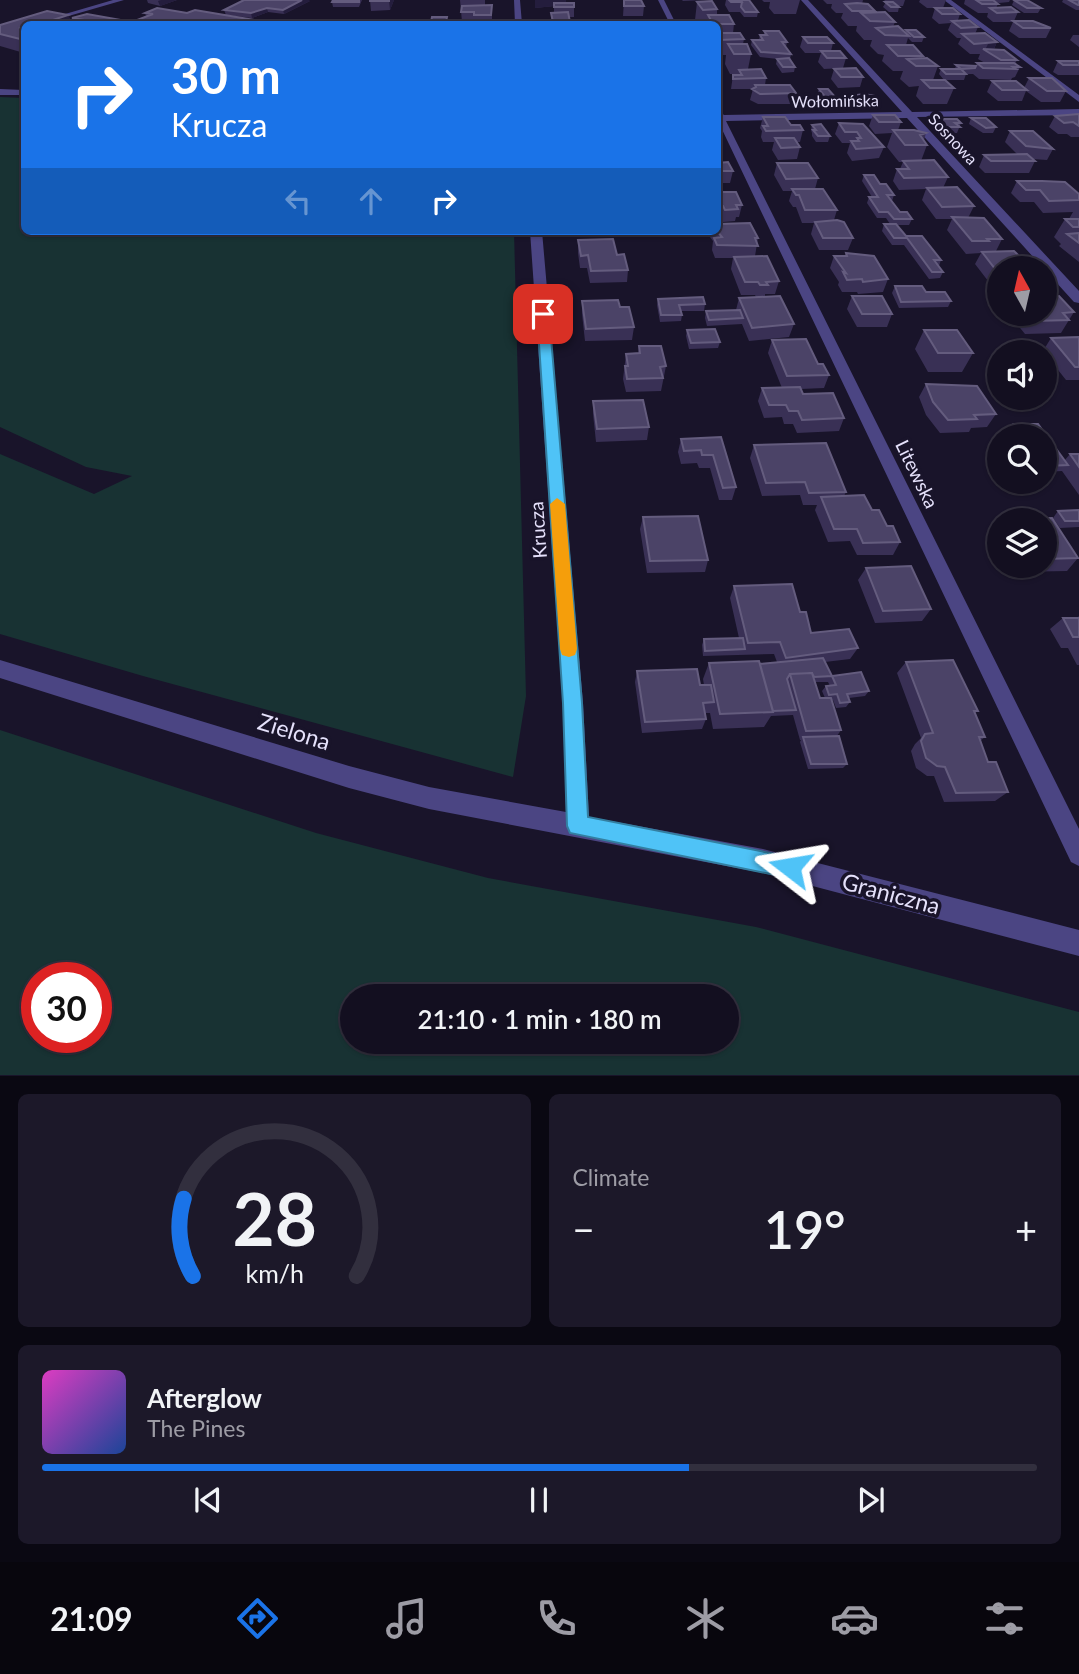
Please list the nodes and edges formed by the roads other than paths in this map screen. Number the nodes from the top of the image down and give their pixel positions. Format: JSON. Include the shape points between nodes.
{"nodes":[{"id":1,"x":121,"y":0,"type":"edge"},
{"id":2,"x":517,"y":0,"type":"edge"},
{"id":3,"x":661,"y":0,"type":"edge"},
{"id":4,"x":804,"y":0,"type":"edge"},
{"id":5,"x":947,"y":0,"type":"edge"},
{"id":6,"x":46,"y":21,"type":"edge"},
{"id":7,"x":519,"y":21,"type":"edge"},
{"id":8,"x":672,"y":21,"type":"edge"},
{"id":9,"x":0,"y":92,"type":"edge"},
{"id":10,"x":21,"y":93,"type":"edge"},
{"id":11,"x":1079,"y":99,"type":"edge"},
{"id":12,"x":1079,"y":112,"type":"edge"},
{"id":13,"x":721,"y":116,"type":"edge"},
{"id":14,"x":909,"y":116,"type":"junction"},
{"id":15,"x":721,"y":122,"type":"edge"},
{"id":16,"x":536,"y":235,"type":"edge"},
{"id":17,"x":1079,"y":299,"type":"edge"},
{"id":18,"x":0,"y":669,"type":"edge"},
{"id":19,"x":578,"y":826,"type":"junction"},
{"id":20,"x":1079,"y":854,"type":"edge"},
{"id":21,"x":1079,"y":943,"type":"edge"}],
"edges":[{"from":1,"to":6,"type":"street"},
{"from":2,"to":7,"type":"street"},
{"from":3,"to":8,"type":"street"},
{"from":4,"to":14,"type":"street","name":"Sosnowa"},
{"from":5,"to":11,"type":"street"},
{"from":9,"to":10,"type":"street"},
{"from":12,"to":14,"type":"street","name":"Wołomińska"},
{"from":13,"to":14,"type":"street","name":"Wołomińska"},
{"from":14,"to":17,"type":"street","name":"Sosnowa"},
{"from":15,"to":20,"type":"street","name":"Litewska"},
{"from":16,"to":19,"type":"street","name":"Krucza","via":[[573,703]]},
{"from":18,"to":19,"type":"street","name":"Zielona","via":[[349,777],[429,798]]},
{"from":19,"to":21,"type":"street","name":"Graniczna","via":[[763,861]]}]}
